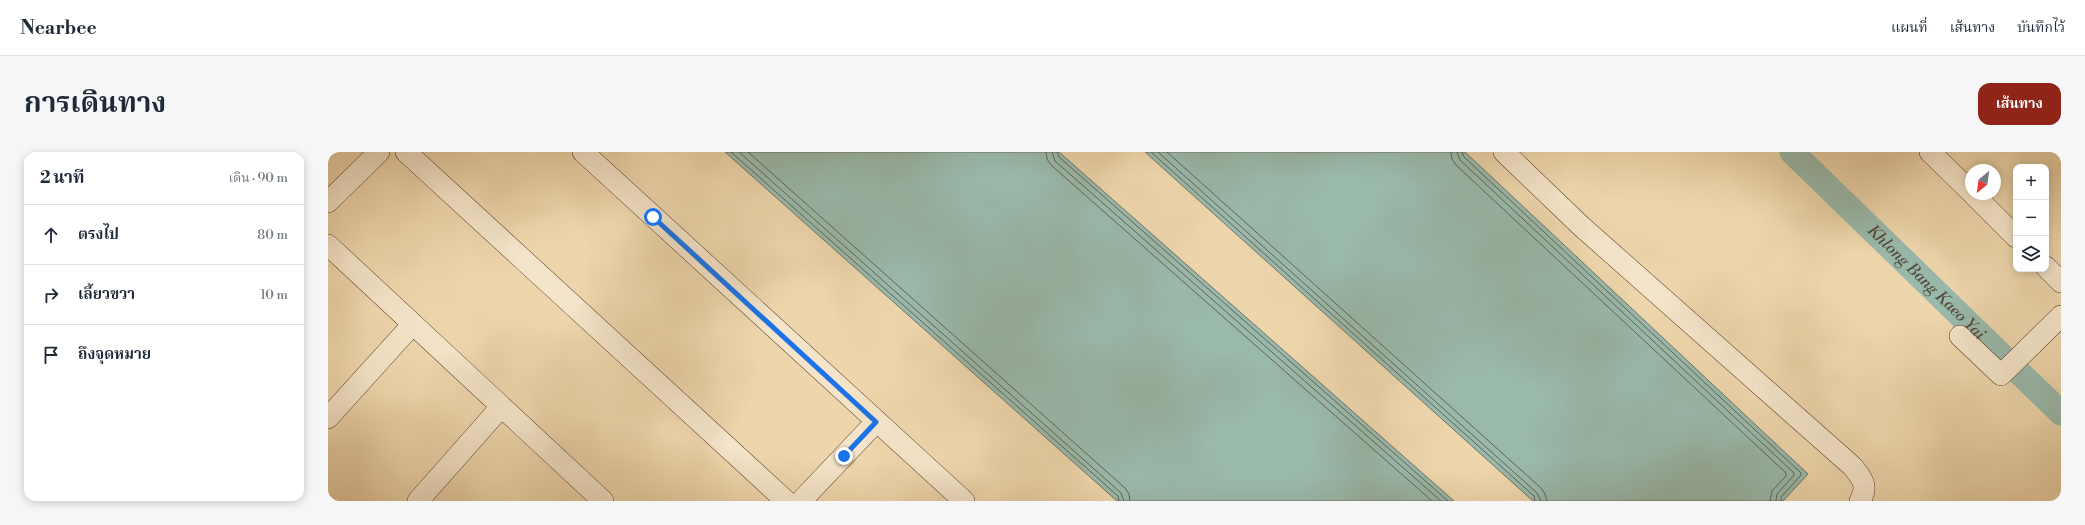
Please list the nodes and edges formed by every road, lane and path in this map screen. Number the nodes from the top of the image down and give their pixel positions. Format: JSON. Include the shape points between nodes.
{"nodes":[{"id":1,"x":379,"y":152,"type":"edge"},
{"id":2,"x":406,"y":152,"type":"edge"},
{"id":3,"x":583,"y":152,"type":"edge"},
{"id":4,"x":1504,"y":152,"type":"edge"},
{"id":5,"x":1930,"y":152,"type":"edge"},
{"id":6,"x":1965,"y":186,"type":"edge"},
{"id":7,"x":1979,"y":200,"type":"edge"},
{"id":8,"x":328,"y":202,"type":"edge"},
{"id":9,"x":2015,"y":236,"type":"edge"},
{"id":10,"x":328,"y":245,"type":"edge"},
{"id":11,"x":2049,"y":270,"type":"edge"},
{"id":12,"x":2061,"y":282,"type":"edge"},
{"id":13,"x":2061,"y":316,"type":"edge"},
{"id":14,"x":412,"y":325,"type":"junction"},
{"id":15,"x":1960,"y":336,"type":"dead end"},
{"id":16,"x":501,"y":407,"type":"junction"},
{"id":17,"x":328,"y":418,"type":"edge"},
{"id":18,"x":876,"y":422,"type":"junction"},
{"id":19,"x":596,"y":499,"type":"edge"},
{"id":20,"x":418,"y":501,"type":"edge"},
{"id":21,"x":786,"y":501,"type":"edge"},
{"id":22,"x":801,"y":501,"type":"edge"},
{"id":23,"x":964,"y":501,"type":"edge"},
{"id":24,"x":1860,"y":501,"type":"edge"}],
"edges":[{"from":1,"to":8,"type":"street"},
{"from":2,"to":21,"type":"street"},
{"from":3,"to":18,"type":"street"},
{"from":4,"to":24,"type":"street","via":[[1581,226],[1852,466],[1866,488]]},
{"from":5,"to":6,"type":"street"},
{"from":7,"to":9,"type":"street"},
{"from":10,"to":14,"type":"street"},
{"from":11,"to":12,"type":"street"},
{"from":13,"to":15,"type":"street","via":[[2003,374]]},
{"from":14,"to":16,"type":"street"},
{"from":14,"to":17,"type":"street"},
{"from":16,"to":19,"type":"street"},
{"from":16,"to":20,"type":"street"},
{"from":18,"to":22,"type":"street"},
{"from":18,"to":23,"type":"street"}]}
